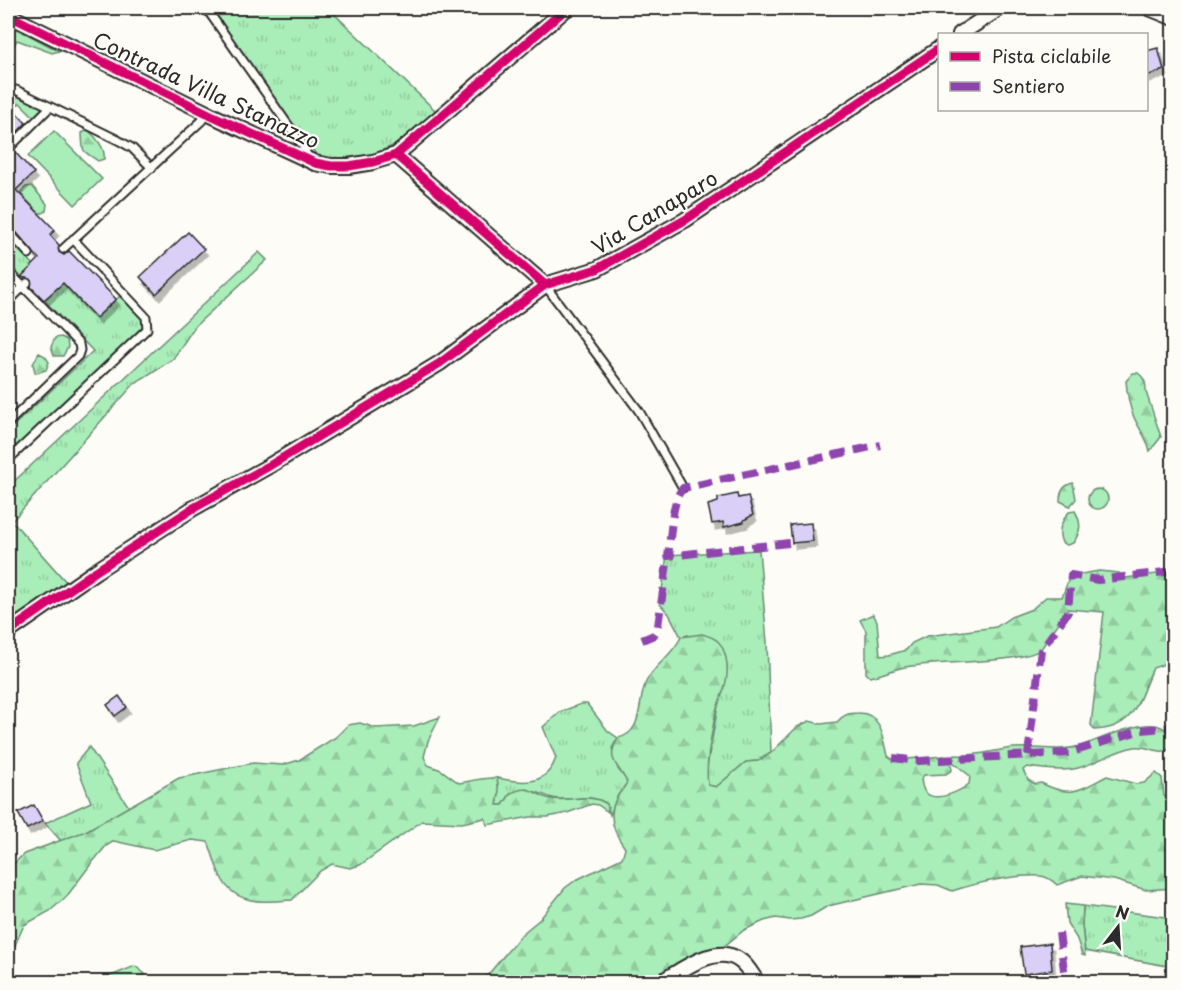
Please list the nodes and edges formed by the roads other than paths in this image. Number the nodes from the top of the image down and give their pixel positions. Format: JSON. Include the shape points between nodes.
{"nodes":[{"id":1,"x":206,"y":8,"type":"edge"},
{"id":2,"x":567,"y":8,"type":"edge"},
{"id":3,"x":1000,"y":8,"type":"edge"},
{"id":4,"x":1153,"y":8,"type":"edge"},
{"id":5,"x":8,"y":15,"type":"edge"},
{"id":6,"x":1173,"y":18,"type":"edge"},
{"id":7,"x":962,"y":33,"type":"edge"},
{"id":8,"x":938,"y":49,"type":"edge"},
{"id":9,"x":8,"y":90,"type":"edge"},
{"id":10,"x":50,"y":106,"type":"junction"},
{"id":11,"x":209,"y":114,"type":"junction"},
{"id":12,"x":8,"y":149,"type":"edge"},
{"id":13,"x":396,"y":155,"type":"junction"},
{"id":14,"x":308,"y":160,"type":"junction"},
{"id":15,"x":152,"y":168,"type":"junction"},
{"id":16,"x":8,"y":231,"type":"edge"},
{"id":17,"x":73,"y":239,"type":"junction"},
{"id":18,"x":63,"y":249,"type":"dead end"},
{"id":19,"x":29,"y":254,"type":"dead end"},
{"id":20,"x":8,"y":271,"type":"edge"},
{"id":21,"x":25,"y":285,"type":"junction"},
{"id":22,"x":545,"y":285,"type":"junction"},
{"id":23,"x":8,"y":302,"type":"edge"},
{"id":24,"x":8,"y":423,"type":"edge"},
{"id":25,"x":8,"y":460,"type":"edge"},
{"id":26,"x":683,"y":488,"type":"dead end"},
{"id":27,"x":8,"y":632,"type":"edge"},
{"id":28,"x":661,"y":982,"type":"edge"},
{"id":29,"x":757,"y":982,"type":"edge"}],
"edges":[{"from":1,"to":14,"type":"lane","via":[[305,149]]},
{"from":2,"to":13,"type":"street"},
{"from":3,"to":7,"type":"street"},
{"from":4,"to":6,"type":"street"},
{"from":5,"to":11,"type":"street","name":"Contrada Villa Stanazzo"},
{"from":8,"to":22,"type":"street","name":"Via Canaparo","via":[[685,220],[597,269]]},
{"from":9,"to":10,"type":"lane"},
{"from":10,"to":12,"type":"lane"},
{"from":10,"to":15,"type":"lane","via":[[132,148]]},
{"from":11,"to":14,"type":"street","name":"Contrada Villa Stanazzo"},
{"from":11,"to":15,"type":"lane"},
{"from":13,"to":14,"type":"street","name":"Contrada Villa Stanazzo","via":[[349,166]]},
{"from":13,"to":22,"type":"street"},
{"from":15,"to":17,"type":"lane"},
{"from":16,"to":19,"type":"lane"},
{"from":17,"to":18,"type":"lane"},
{"from":17,"to":25,"type":"lane","via":[[146,317],[147,328]]},
{"from":20,"to":21,"type":"lane"},
{"from":21,"to":23,"type":"lane"},
{"from":21,"to":24,"type":"lane","via":[[79,344],[80,350]]},
{"from":22,"to":26,"type":"lane","via":[[639,411]]},
{"from":22,"to":27,"type":"street","name":"Via Canaparo","via":[[440,363],[192,509]]},
{"from":28,"to":29,"type":"street","via":[[702,960],[721,955],[740,960]]}]}
